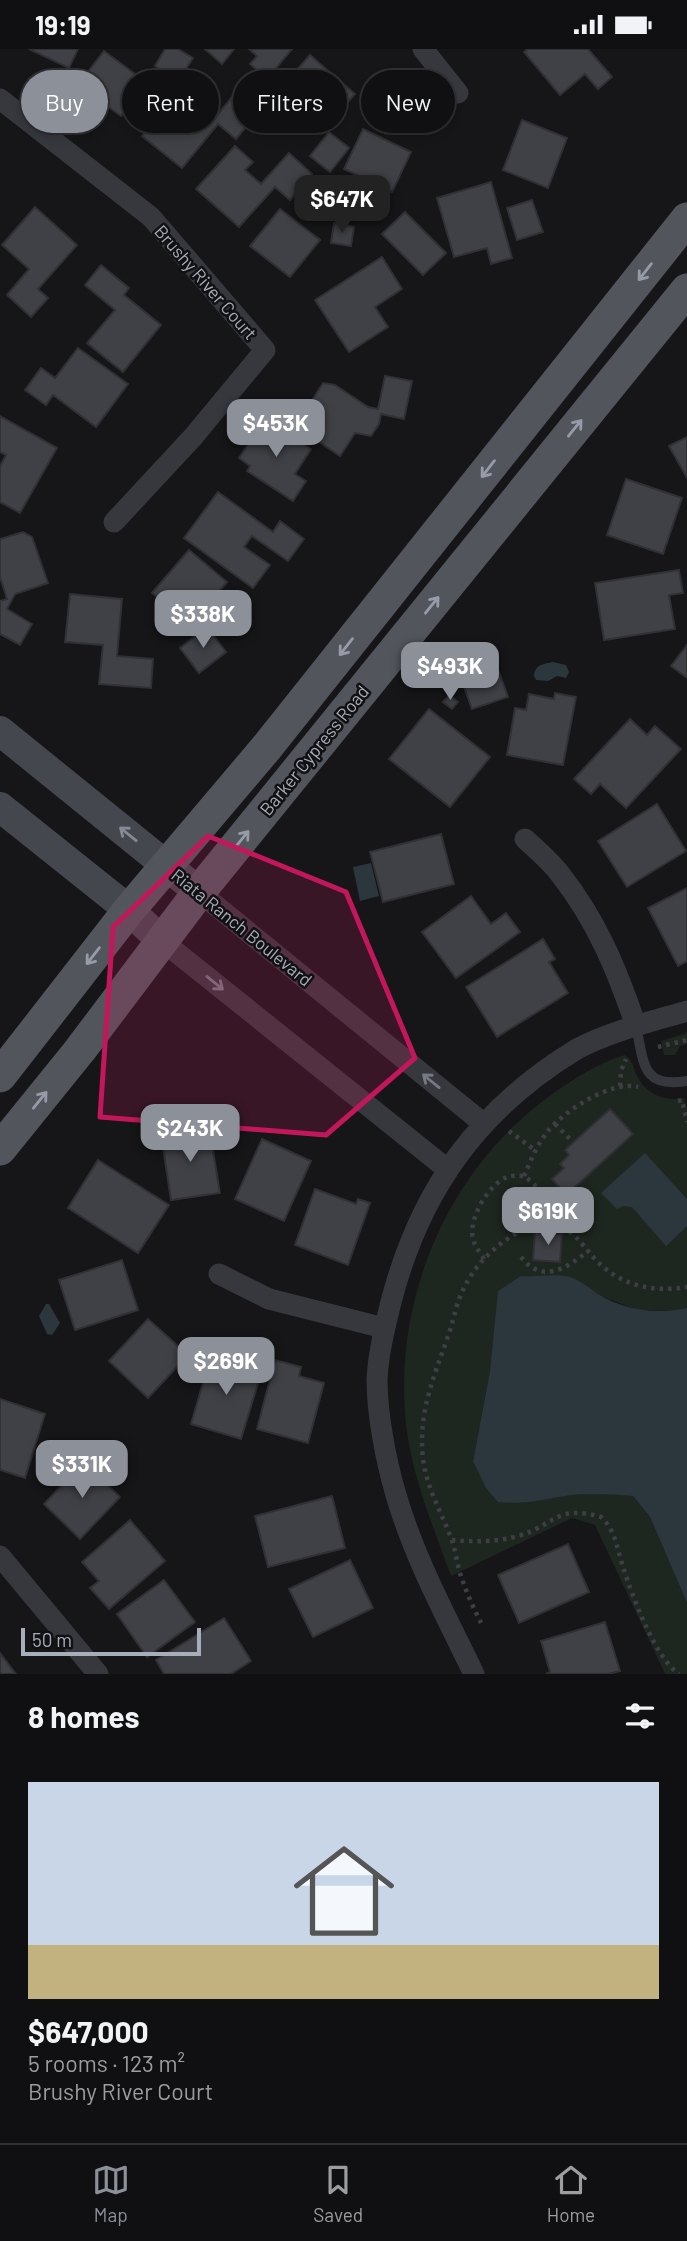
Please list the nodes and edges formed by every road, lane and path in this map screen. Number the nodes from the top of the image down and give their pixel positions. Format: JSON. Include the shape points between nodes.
{"nodes":[{"id":1,"x":423,"y":49,"type":"edge"},
{"id":2,"x":458,"y":93,"type":"dead end"},
{"id":3,"x":0,"y":99,"type":"edge"},
{"id":4,"x":687,"y":219,"type":"edge"},
{"id":5,"x":687,"y":290,"type":"edge"},
{"id":6,"x":114,"y":522,"type":"dead end"},
{"id":7,"x":0,"y":731,"type":"edge"},
{"id":8,"x":0,"y":807,"type":"edge"},
{"id":9,"x":525,"y":839,"type":"dead end"},
{"id":10,"x":166,"y":865,"type":"junction"},
{"id":11,"x":199,"y":892,"type":"junction"},
{"id":12,"x":129,"y":910,"type":"junction"},
{"id":13,"x":162,"y":940,"type":"junction"},
{"id":14,"x":687,"y":1011,"type":"edge"},
{"id":15,"x":636,"y":1025,"type":"junction"},
{"id":16,"x":687,"y":1040,"type":"edge"},
{"id":17,"x":658,"y":1047,"type":"dead end"},
{"id":18,"x":627,"y":1055,"type":"dead end"},
{"id":19,"x":0,"y":1076,"type":"edge"},
{"id":20,"x":687,"y":1081,"type":"edge"},
{"id":21,"x":620,"y":1086,"type":"junction"},
{"id":22,"x":637,"y":1086,"type":"dead end"},
{"id":23,"x":682,"y":1100,"type":"dead end"},
{"id":24,"x":687,"y":1122,"type":"edge"},
{"id":25,"x":484,"y":1124,"type":"junction"},
{"id":26,"x":555,"y":1124,"type":"junction"},
{"id":27,"x":509,"y":1131,"type":"dead end"},
{"id":28,"x":573,"y":1142,"type":"dead end"},
{"id":29,"x":0,"y":1149,"type":"edge"},
{"id":30,"x":536,"y":1151,"type":"junction"},
{"id":31,"x":447,"y":1169,"type":"junction"},
{"id":32,"x":524,"y":1177,"type":"junction"},
{"id":33,"x":549,"y":1225,"type":"junction"},
{"id":34,"x":588,"y":1251,"type":"junction"},
{"id":35,"x":520,"y":1257,"type":"dead end"},
{"id":36,"x":484,"y":1259,"type":"junction"},
{"id":37,"x":219,"y":1274,"type":"dead end"},
{"id":38,"x":687,"y":1287,"type":"edge"},
{"id":39,"x":384,"y":1328,"type":"junction"},
{"id":40,"x":452,"y":1540,"type":"junction"},
{"id":41,"x":0,"y":1556,"type":"edge"},
{"id":42,"x":481,"y":1623,"type":"dead end"},
{"id":43,"x":98,"y":1674,"type":"edge"},
{"id":44,"x":474,"y":1674,"type":"edge"},
{"id":45,"x":679,"y":1674,"type":"edge"}],
"edges":[{"from":1,"to":2,"type":"street"},
{"from":3,"to":6,"type":"street","name":"Brushy River Court","via":[[151,217],[265,350]]},
{"from":4,"to":10,"type":"main road","one_way":true,"via":[[267,747]]},
{"from":11,"to":5,"type":"main road","name":"Barker Cypress Road","one_way":true},
{"from":10,"to":7,"type":"street","name":"Riata Ranch Boulevard","one_way":true},
{"from":8,"to":12,"type":"street"},
{"from":9,"to":15,"type":"street","via":[[559,873],[591,918],[615,965]]},
{"from":10,"to":11,"type":"street","name":"Riata Ranch Boulevard"},
{"from":10,"to":12,"type":"main road"},
{"from":11,"to":13,"type":"main road","name":"Barker Cypress Road"},
{"from":25,"to":11,"type":"street","name":"Riata Ranch Boulevard","one_way":true},
{"from":12,"to":13,"type":"street"},
{"from":12,"to":19,"type":"main road","one_way":true},
{"from":29,"to":13,"type":"main road","name":"Barker Cypress Road","one_way":true},
{"from":13,"to":31,"type":"street","one_way":true},
{"from":14,"to":15,"type":"street"},
{"from":15,"to":20,"type":"lane","via":[[652,1077],[660,1083]]},
{"from":15,"to":25,"type":"street","via":[[579,1048],[523,1087]]},
{"from":16,"to":17,"type":"path"},
{"from":18,"to":21,"type":"path"},
{"from":21,"to":22,"type":"path"},
{"from":21,"to":26,"type":"path","via":[[575,1107]]},
{"from":23,"to":24,"type":"path"},
{"from":25,"to":31,"type":"street"},
{"from":26,"to":28,"type":"path"},
{"from":26,"to":30,"type":"path"},
{"from":27,"to":30,"type":"path"},
{"from":30,"to":32,"type":"path"},
{"from":31,"to":39,"type":"street","via":[[402,1260]]},
{"from":32,"to":33,"type":"path","via":[[547,1203]]},
{"from":32,"to":36,"type":"path","via":[[505,1178],[488,1193],[475,1217],[472,1236]]},
{"from":33,"to":34,"type":"path","via":[[567,1230]]},
{"from":33,"to":36,"type":"path","via":[[526,1229]]},
{"from":34,"to":35,"type":"path","via":[[550,1272],[540,1272]]},
{"from":34,"to":38,"type":"path","via":[[602,1266],[632,1284]]},
{"from":36,"to":40,"type":"path","via":[[460,1296],[427,1395],[421,1428],[428,1481]]},
{"from":37,"to":39,"type":"street","via":[[269,1299]]},
{"from":39,"to":44,"type":"street","via":[[377,1380],[396,1495]]},
{"from":40,"to":42,"type":"path"},
{"from":40,"to":45,"type":"path","via":[[517,1537],[574,1512],[601,1517],[613,1533],[636,1603],[663,1658]]},
{"from":41,"to":43,"type":"street"}]}
